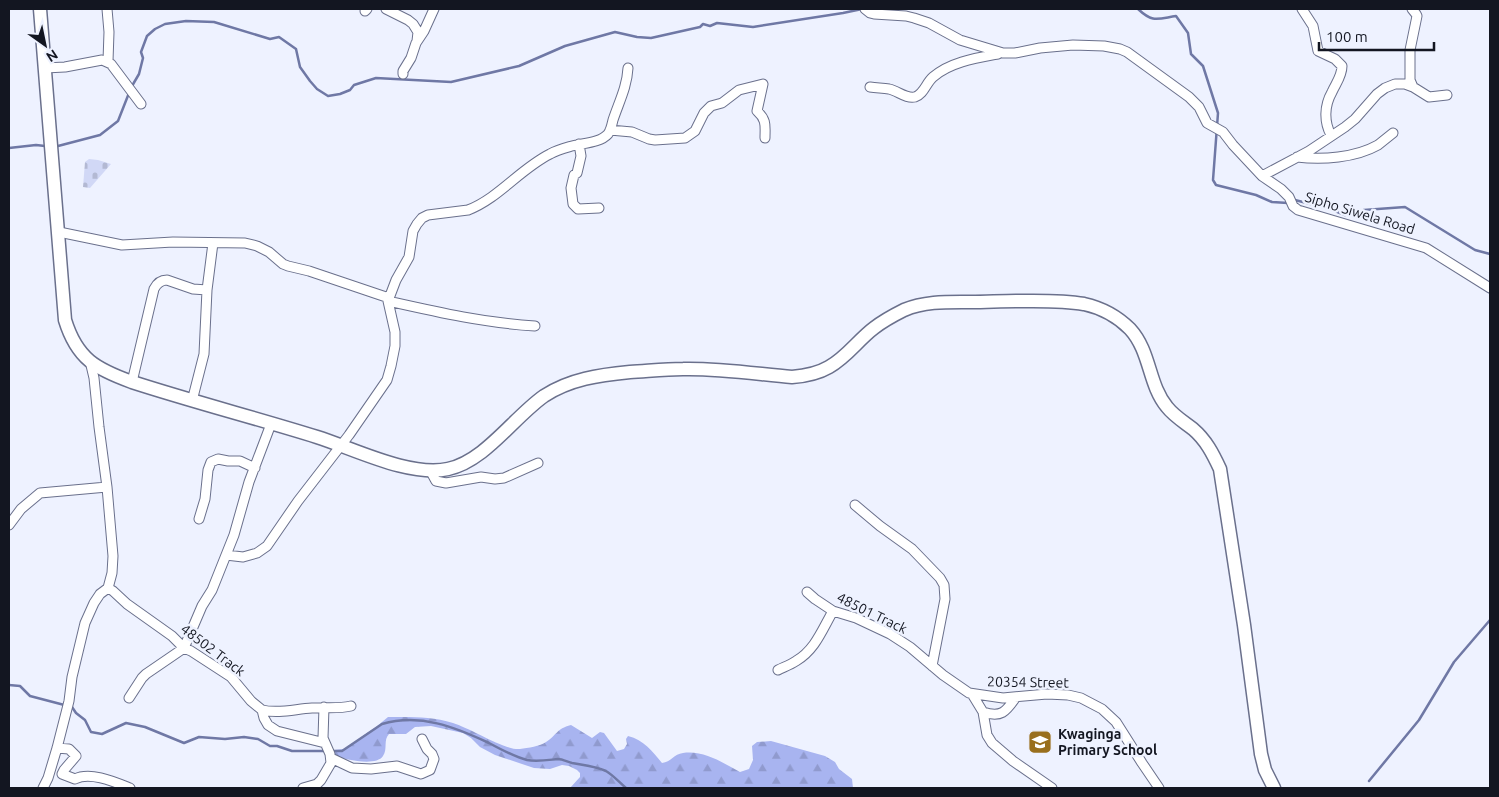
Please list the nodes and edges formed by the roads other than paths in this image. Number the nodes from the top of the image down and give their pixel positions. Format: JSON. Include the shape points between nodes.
{"nodes":[{"id":1,"x":40,"y":9,"type":"edge"},
{"id":2,"x":107,"y":9,"type":"edge"},
{"id":3,"x":386,"y":9,"type":"edge"},
{"id":4,"x":434,"y":9,"type":"edge"},
{"id":5,"x":1302,"y":9,"type":"edge"},
{"id":6,"x":1412,"y":9,"type":"edge"},
{"id":7,"x":867,"y":11,"type":"edge"},
{"id":8,"x":416,"y":43,"type":"junction"},
{"id":9,"x":1003,"y":53,"type":"junction"},
{"id":10,"x":108,"y":61,"type":"junction"},
{"id":11,"x":45,"y":68,"type":"junction"},
{"id":12,"x":628,"y":68,"type":"dead end"},
{"id":13,"x":403,"y":74,"type":"dead end"},
{"id":14,"x":870,"y":87,"type":"dead end"},
{"id":15,"x":1414,"y":88,"type":"junction"},
{"id":16,"x":1447,"y":95,"type":"dead end"},
{"id":17,"x":141,"y":104,"type":"dead end"},
{"id":18,"x":610,"y":130,"type":"junction"},
{"id":19,"x":1394,"y":133,"type":"dead end"},
{"id":20,"x":1331,"y":135,"type":"junction"},
{"id":21,"x":765,"y":138,"type":"dead end"},
{"id":22,"x":579,"y":144,"type":"junction"},
{"id":23,"x":1296,"y":157,"type":"junction"},
{"id":24,"x":1262,"y":176,"type":"junction"},
{"id":25,"x":599,"y":208,"type":"dead end"},
{"id":26,"x":59,"y":232,"type":"junction"},
{"id":27,"x":213,"y":243,"type":"junction"},
{"id":28,"x":1490,"y":288,"type":"edge"},
{"id":29,"x":207,"y":290,"type":"junction"},
{"id":30,"x":388,"y":300,"type":"junction"},
{"id":31,"x":535,"y":326,"type":"dead end"},
{"id":32,"x":90,"y":361,"type":"junction"},
{"id":33,"x":132,"y":382,"type":"junction"},
{"id":34,"x":192,"y":401,"type":"junction"},
{"id":35,"x":271,"y":424,"type":"junction"},
{"id":36,"x":341,"y":446,"type":"junction"},
{"id":37,"x":538,"y":463,"type":"dead end"},
{"id":38,"x":255,"y":468,"type":"junction"},
{"id":39,"x":430,"y":470,"type":"junction"},
{"id":40,"x":107,"y":487,"type":"junction"},
{"id":41,"x":855,"y":505,"type":"dead end"},
{"id":42,"x":199,"y":519,"type":"dead end"},
{"id":43,"x":9,"y":525,"type":"edge"},
{"id":44,"x":226,"y":555,"type":"junction"},
{"id":45,"x":109,"y":586,"type":"junction"},
{"id":46,"x":807,"y":592,"type":"dead end"},
{"id":47,"x":833,"y":611,"type":"junction"},
{"id":48,"x":184,"y":648,"type":"junction"},
{"id":49,"x":932,"y":666,"type":"junction"},
{"id":50,"x":778,"y":670,"type":"dead end"},
{"id":51,"x":972,"y":694,"type":"junction"},
{"id":52,"x":1016,"y":697,"type":"junction"},
{"id":53,"x":129,"y":698,"type":"dead end"},
{"id":54,"x":351,"y":706,"type":"dead end"},
{"id":55,"x":324,"y":707,"type":"junction"},
{"id":56,"x":262,"y":710,"type":"junction"},
{"id":57,"x":983,"y":712,"type":"junction"},
{"id":58,"x":422,"y":740,"type":"dead end"},
{"id":59,"x":325,"y":743,"type":"junction"},
{"id":60,"x":56,"y":748,"type":"junction"},
{"id":61,"x":330,"y":756,"type":"junction"},
{"id":62,"x":43,"y":788,"type":"edge"},
{"id":63,"x":130,"y":788,"type":"edge"},
{"id":64,"x":303,"y":788,"type":"edge"},
{"id":65,"x":1052,"y":788,"type":"edge"},
{"id":66,"x":1159,"y":788,"type":"edge"},
{"id":67,"x":1274,"y":788,"type":"edge"}],
"edges":[{"from":1,"to":11,"type":"street"},
{"from":2,"to":10,"type":"street"},
{"from":3,"to":8,"type":"street","via":[[413,24],[418,32]]},
{"from":4,"to":8,"type":"street"},
{"from":5,"to":20,"type":"street","via":[[1313,26],[1318,51],[1342,66],[1327,102],[1327,127]]},
{"from":6,"to":15,"type":"street","via":[[1417,16],[1410,50],[1410,80]]},
{"from":7,"to":9,"type":"street","name":"Sipho Siwela Road","via":[[914,18],[960,40]]},
{"from":8,"to":13,"type":"street"},
{"from":9,"to":14,"type":"street","via":[[950,67],[932,78],[916,96]]},
{"from":9,"to":24,"type":"street","name":"Sipho Siwela Road","via":[[1073,45],[1120,49],[1189,97],[1199,107],[1207,124],[1223,132]]},
{"from":10,"to":11,"type":"street"},
{"from":10,"to":17,"type":"street"},
{"from":11,"to":26,"type":"street"},
{"from":12,"to":18,"type":"street","via":[[628,80]]},
{"from":15,"to":16,"type":"street","via":[[1428,97]]},
{"from":15,"to":20,"type":"street","via":[[1405,84],[1385,88],[1355,119]]},
{"from":18,"to":21,"type":"street","via":[[632,132],[655,140],[685,138],[695,131],[711,106],[722,103],[739,90],[763,84],[758,111],[765,120]]},
{"from":18,"to":22,"type":"street","via":[[604,137]]},
{"from":19,"to":23,"type":"street","via":[[1377,145],[1353,154],[1323,159]]},
{"from":20,"to":23,"type":"street"},
{"from":22,"to":25,"type":"street","via":[[581,156],[571,188],[573,204],[578,209]]},
{"from":22,"to":30,"type":"street","via":[[541,159],[474,208],[422,218],[413,231],[409,257]]},
{"from":23,"to":24,"type":"street"},
{"from":24,"to":28,"type":"street","name":"Sipho Siwela Road","via":[[1289,197],[1298,210],[1426,248]]},
{"from":26,"to":27,"type":"street","via":[[122,245]]},
{"from":26,"to":32,"type":"street","via":[[65,320],[74,343]]},
{"from":27,"to":29,"type":"street"},
{"from":27,"to":30,"type":"street","via":[[257,246],[283,264]]},
{"from":29,"to":33,"type":"street","via":[[167,280],[158,284],[154,289]]},
{"from":29,"to":34,"type":"street","via":[[204,354]]},
{"from":30,"to":31,"type":"street","via":[[484,321]]},
{"from":30,"to":36,"type":"street","via":[[395,346],[387,380]]},
{"from":32,"to":33,"type":"street","via":[[110,374]]},
{"from":32,"to":40,"type":"street"},
{"from":33,"to":34,"type":"street"},
{"from":34,"to":35,"type":"street"},
{"from":35,"to":36,"type":"street"},
{"from":35,"to":38,"type":"street"},
{"from":36,"to":39,"type":"street","via":[[412,469]]},
{"from":36,"to":44,"type":"street","via":[[264,548],[243,557]]},
{"from":37,"to":39,"type":"street","via":[[504,478],[481,477],[446,483],[436,481]]},
{"from":38,"to":42,"type":"street","via":[[240,461],[218,459],[211,462]]},
{"from":38,"to":44,"type":"street"},
{"from":39,"to":67,"type":"street","via":[[449,469],[478,455],[530,406],[556,389],[581,379],[684,368],[805,376],[839,361],[889,318],[910,307],[929,303],[1051,302],[1098,308],[1120,320],[1135,335],[1162,400],[1172,413],[1203,439],[1220,469],[1261,754]]},
{"from":40,"to":43,"type":"street","via":[[40,493],[21,509]]},
{"from":40,"to":45,"type":"street","via":[[113,556]]},
{"from":41,"to":49,"type":"street","via":[[912,549],[944,585],[945,599]]},
{"from":44,"to":48,"type":"street"},
{"from":45,"to":48,"type":"street","name":"48502 Track"},
{"from":45,"to":60,"type":"street","via":[[100,594],[84,623]]},
{"from":46,"to":47,"type":"street","name":"48501 Track"},
{"from":47,"to":49,"type":"street","name":"48501 Track","via":[[890,634]]},
{"from":47,"to":50,"type":"street","via":[[809,651]]},
{"from":48,"to":53,"type":"street","via":[[146,674]]},
{"from":48,"to":56,"type":"street","name":"48502 Track","via":[[231,678]]},
{"from":49,"to":51,"type":"street","name":"48501 Track"},
{"from":51,"to":52,"type":"street","name":"20354 Street"},
{"from":51,"to":57,"type":"street"},
{"from":52,"to":57,"type":"street","via":[[1001,714]]},
{"from":52,"to":66,"type":"street","name":"20354 Street","via":[[1068,695],[1102,709],[1116,722]]},
{"from":54,"to":55,"type":"street"},
{"from":55,"to":56,"type":"street","via":[[279,712]]},
{"from":55,"to":59,"type":"street","via":[[322,731]]},
{"from":56,"to":59,"type":"street","name":"48502 Track","via":[[268,725],[277,731]]},
{"from":57,"to":65,"type":"street","via":[[987,735],[992,743]]},
{"from":58,"to":61,"type":"street","via":[[434,759],[430,770],[421,774],[397,766],[352,768]]},
{"from":59,"to":61,"type":"street"},
{"from":60,"to":62,"type":"street"},
{"from":60,"to":63,"type":"street","via":[[69,750],[76,756],[62,774],[75,779],[82,775],[93,776]]},
{"from":61,"to":64,"type":"street","via":[[329,769],[321,780]]}]}
